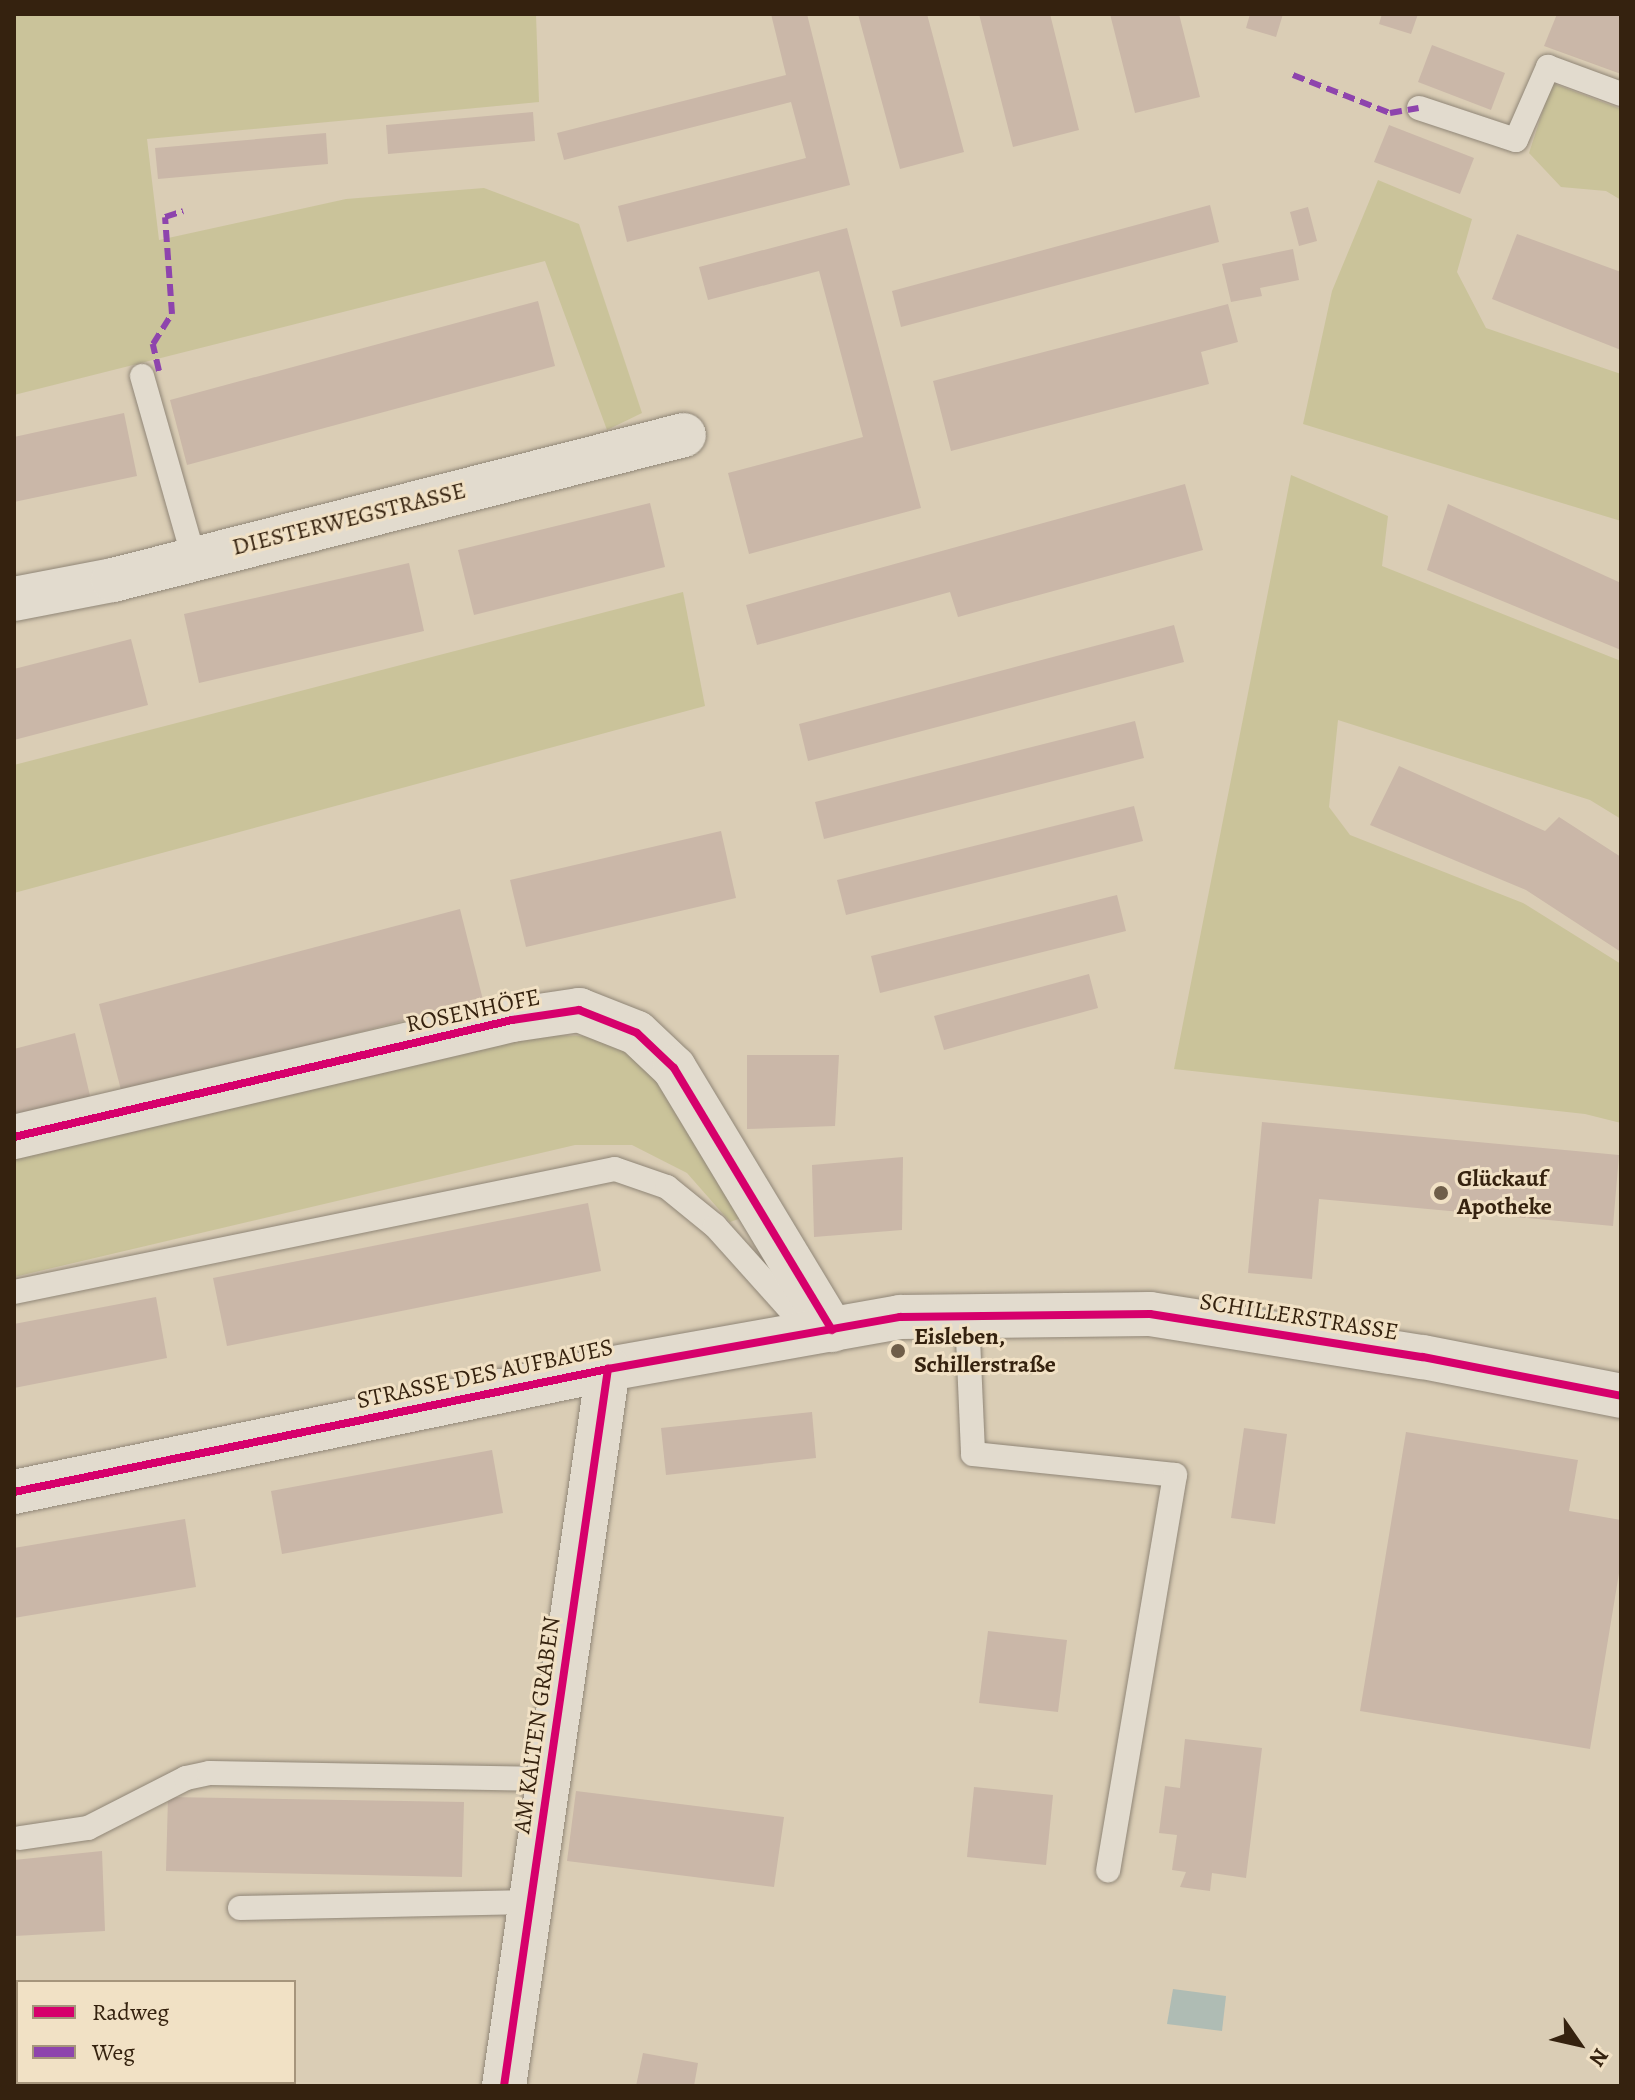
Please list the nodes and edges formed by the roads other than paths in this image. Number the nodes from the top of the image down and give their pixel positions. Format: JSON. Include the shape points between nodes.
{"nodes":[{"id":1,"x":1621,"y":94,"type":"edge"},
{"id":2,"x":1419,"y":108,"type":"dead end"},
{"id":3,"x":142,"y":376,"type":"dead end"},
{"id":4,"x":684,"y":435,"type":"dead end"},
{"id":5,"x":194,"y":559,"type":"junction"},
{"id":6,"x":14,"y":599,"type":"edge"},
{"id":7,"x":14,"y":1137,"type":"edge"},
{"id":8,"x":14,"y":1292,"type":"edge"},
{"id":9,"x":967,"y":1315,"type":"junction"},
{"id":10,"x":822,"y":1332,"type":"junction"},
{"id":11,"x":608,"y":1369,"type":"junction"},
{"id":12,"x":1621,"y":1396,"type":"edge"},
{"id":13,"x":14,"y":1492,"type":"edge"},
{"id":14,"x":549,"y":1779,"type":"junction"},
{"id":15,"x":20,"y":1838,"type":"dead end"},
{"id":16,"x":1108,"y":1870,"type":"dead end"},
{"id":17,"x":531,"y":1902,"type":"junction"},
{"id":18,"x":240,"y":1908,"type":"dead end"},
{"id":19,"x":504,"y":2086,"type":"edge"}],
"edges":[{"from":1,"to":2,"type":"lane","via":[[1548,67],[1516,140]]},
{"from":3,"to":5,"type":"lane"},
{"from":4,"to":5,"type":"street","name":"DIESTERWEGSTRASSE"},
{"from":5,"to":6,"type":"street","name":"DIESTERWEGSTRASSE"},
{"from":7,"to":10,"type":"street","name":"ROSENHÖFE","via":[[512,1020],[579,1010],[637,1033],[674,1068]]},
{"from":8,"to":10,"type":"lane","via":[[615,1169],[667,1187],[715,1226]]},
{"from":9,"to":10,"type":"street","name":"STRASSE DES AUFBAUES","via":[[900,1317]]},
{"from":9,"to":12,"type":"street","name":"SCHILLERSTRASSE","via":[[1150,1314],[1423,1357]]},
{"from":9,"to":16,"type":"lane","via":[[973,1454],[1175,1475]]},
{"from":10,"to":11,"type":"street","name":"STRASSE DES AUFBAUES"},
{"from":11,"to":13,"type":"street","name":"STRASSE DES AUFBAUES"},
{"from":11,"to":14,"type":"street","name":"AM KALTEN GRABEN"},
{"from":14,"to":15,"type":"lane","via":[[209,1773],[186,1778],[88,1828]]},
{"from":14,"to":17,"type":"street","name":"AM KALTEN GRABEN"},
{"from":17,"to":18,"type":"lane"},
{"from":17,"to":19,"type":"street","name":"AM KALTEN GRABEN"}]}
